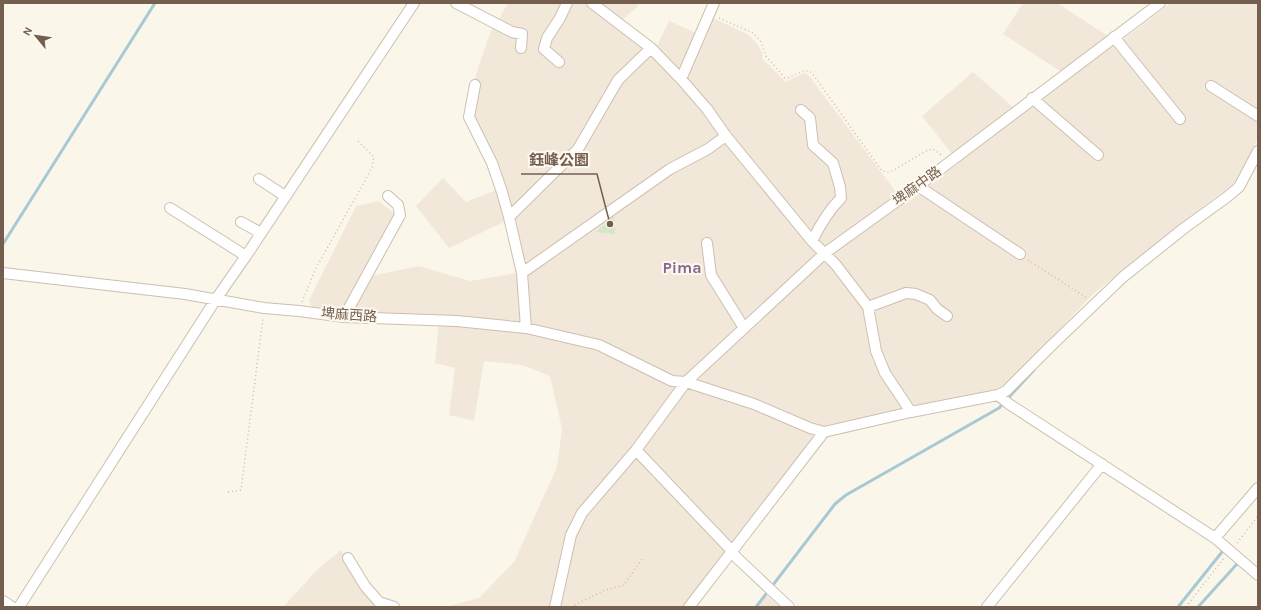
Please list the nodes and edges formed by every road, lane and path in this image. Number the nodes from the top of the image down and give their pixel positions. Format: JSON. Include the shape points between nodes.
{"nodes":[{"id":1,"x":414,"y":3,"type":"edge"},
{"id":2,"x":456,"y":3,"type":"edge"},
{"id":3,"x":567,"y":3,"type":"edge"},
{"id":4,"x":592,"y":3,"type":"edge"},
{"id":5,"x":714,"y":3,"type":"edge"},
{"id":6,"x":1160,"y":3,"type":"edge"},
{"id":7,"x":710,"y":14,"type":"junction"},
{"id":8,"x":1114,"y":37,"type":"junction"},
{"id":9,"x":521,"y":48,"type":"dead end"},
{"id":10,"x":651,"y":48,"type":"junction"},
{"id":11,"x":560,"y":62,"type":"dead end"},
{"id":12,"x":681,"y":79,"type":"junction"},
{"id":13,"x":475,"y":84,"type":"dead end"},
{"id":14,"x":1211,"y":86,"type":"dead end"},
{"id":15,"x":1032,"y":98,"type":"junction"},
{"id":16,"x":801,"y":110,"type":"dead end"},
{"id":17,"x":1258,"y":116,"type":"edge"},
{"id":18,"x":1180,"y":119,"type":"dead end"},
{"id":19,"x":726,"y":136,"type":"junction"},
{"id":20,"x":357,"y":140,"type":"dead end"},
{"id":21,"x":1258,"y":151,"type":"edge"},
{"id":22,"x":1098,"y":155,"type":"dead end"},
{"id":23,"x":951,"y":161,"type":"junction"},
{"id":24,"x":259,"y":179,"type":"dead end"},
{"id":25,"x":918,"y":186,"type":"junction"},
{"id":26,"x":285,"y":196,"type":"junction"},
{"id":27,"x":388,"y":196,"type":"dead end"},
{"id":28,"x":170,"y":208,"type":"dead end"},
{"id":29,"x":509,"y":217,"type":"junction"},
{"id":30,"x":242,"y":222,"type":"dead end"},
{"id":31,"x":261,"y":233,"type":"junction"},
{"id":32,"x":812,"y":241,"type":"junction"},
{"id":33,"x":707,"y":243,"type":"dead end"},
{"id":34,"x":825,"y":253,"type":"junction"},
{"id":35,"x":1020,"y":254,"type":"joint"},
{"id":36,"x":246,"y":256,"type":"junction"},
{"id":37,"x":522,"y":272,"type":"junction"},
{"id":38,"x":3,"y":273,"type":"edge"},
{"id":39,"x":216,"y":299,"type":"junction"},
{"id":40,"x":1095,"y":304,"type":"junction"},
{"id":41,"x":868,"y":307,"type":"junction"},
{"id":42,"x":264,"y":308,"type":"junction"},
{"id":43,"x":299,"y":311,"type":"junction"},
{"id":44,"x":947,"y":316,"type":"dead end"},
{"id":45,"x":344,"y":317,"type":"junction"},
{"id":46,"x":526,"y":328,"type":"junction"},
{"id":47,"x":744,"y":328,"type":"junction"},
{"id":48,"x":686,"y":382,"type":"junction"},
{"id":49,"x":998,"y":395,"type":"junction"},
{"id":50,"x":911,"y":412,"type":"junction"},
{"id":51,"x":824,"y":432,"type":"junction"},
{"id":52,"x":636,"y":450,"type":"junction"},
{"id":53,"x":1102,"y":464,"type":"junction"},
{"id":54,"x":1258,"y":488,"type":"edge"},
{"id":55,"x":228,"y":492,"type":"dead end"},
{"id":56,"x":1258,"y":516,"type":"edge"},
{"id":57,"x":1223,"y":545,"type":"junction"},
{"id":58,"x":732,"y":551,"type":"junction"},
{"id":59,"x":348,"y":558,"type":"dead end"},
{"id":60,"x":642,"y":559,"type":"dead end"},
{"id":61,"x":1258,"y":575,"type":"edge"},
{"id":62,"x":3,"y":601,"type":"edge"},
{"id":63,"x":12,"y":607,"type":"edge"},
{"id":64,"x":19,"y":607,"type":"edge"},
{"id":65,"x":394,"y":607,"type":"edge"},
{"id":66,"x":555,"y":607,"type":"edge"},
{"id":67,"x":572,"y":607,"type":"edge"},
{"id":68,"x":689,"y":607,"type":"edge"},
{"id":69,"x":788,"y":607,"type":"edge"},
{"id":70,"x":987,"y":607,"type":"edge"},
{"id":71,"x":1186,"y":607,"type":"edge"}],
"edges":[{"from":1,"to":26,"type":"street"},
{"from":2,"to":9,"type":"street","via":[[512,32],[522,34]]},
{"from":3,"to":11,"type":"street","via":[[547,38],[544,49]]},
{"from":4,"to":10,"type":"street"},
{"from":5,"to":7,"type":"street"},
{"from":6,"to":8,"type":"street","name":"埤麻中路"},
{"from":7,"to":12,"type":"street"},
{"from":7,"to":23,"type":"path","via":[[753,33],[761,42],[766,56],[785,78],[804,70],[812,73],[882,171],[894,170],[933,149]]},
{"from":8,"to":15,"type":"street","name":"埤麻中路"},
{"from":8,"to":18,"type":"street"},
{"from":10,"to":12,"type":"street"},
{"from":10,"to":29,"type":"street","via":[[618,80],[578,149]]},
{"from":12,"to":19,"type":"street"},
{"from":13,"to":29,"type":"street","via":[[469,117],[492,163]]},
{"from":14,"to":17,"type":"street"},
{"from":15,"to":22,"type":"street"},
{"from":15,"to":23,"type":"street","name":"埤麻中路"},
{"from":16,"to":32,"type":"street","via":[[810,118],[813,145],[833,163],[841,198],[828,212]]},
{"from":19,"to":32,"type":"street"},
{"from":19,"to":37,"type":"street","via":[[708,149],[670,169]]},
{"from":20,"to":43,"type":"path","via":[[374,157],[372,168],[315,270]]},
{"from":21,"to":40,"type":"street","via":[[1239,187],[1123,277]]},
{"from":23,"to":25,"type":"street","name":"埤麻中路"},
{"from":24,"to":26,"type":"street"},
{"from":25,"to":34,"type":"street","name":"埤麻中路"},
{"from":25,"to":35,"type":"street"},
{"from":26,"to":31,"type":"street"},
{"from":27,"to":45,"type":"street","via":[[398,205],[400,215]]},
{"from":28,"to":36,"type":"street"},
{"from":29,"to":37,"type":"street"},
{"from":30,"to":31,"type":"street"},
{"from":31,"to":36,"type":"street"},
{"from":32,"to":34,"type":"street"},
{"from":33,"to":47,"type":"street","via":[[711,275]]},
{"from":34,"to":41,"type":"street"},
{"from":34,"to":47,"type":"street","name":"埤麻中路"},
{"from":35,"to":40,"type":"path"},
{"from":36,"to":39,"type":"street"},
{"from":37,"to":46,"type":"street"},
{"from":38,"to":39,"type":"street","name":"埤麻西路"},
{"from":39,"to":42,"type":"street","name":"埤麻西路"},
{"from":39,"to":64,"type":"street"},
{"from":40,"to":49,"type":"street","via":[[1006,391]]},
{"from":41,"to":44,"type":"street","via":[[906,293],[916,294],[930,300]]},
{"from":41,"to":50,"type":"street","via":[[876,351],[885,373]]},
{"from":42,"to":43,"type":"street","name":"埤麻西路"},
{"from":42,"to":55,"type":"path","via":[[241,490]]},
{"from":43,"to":45,"type":"street","name":"埤麻西路"},
{"from":45,"to":46,"type":"street","name":"埤麻西路","via":[[457,321]]},
{"from":46,"to":48,"type":"street","name":"埤麻西路","via":[[599,345],[672,381]]},
{"from":47,"to":48,"type":"street","name":"埤麻中路"},
{"from":48,"to":51,"type":"street","name":"埤麻西路","via":[[754,404]]},
{"from":48,"to":52,"type":"street","name":"埤麻中路"},
{"from":49,"to":50,"type":"street"},
{"from":49,"to":53,"type":"street"},
{"from":50,"to":51,"type":"street"},
{"from":51,"to":58,"type":"street"},
{"from":52,"to":58,"type":"street"},
{"from":52,"to":66,"type":"street","name":"埤麻中路","via":[[582,513],[571,535]]},
{"from":53,"to":57,"type":"street"},
{"from":53,"to":70,"type":"street"},
{"from":54,"to":57,"type":"street"},
{"from":56,"to":57,"type":"path"},
{"from":57,"to":61,"type":"street"},
{"from":57,"to":71,"type":"path"},
{"from":58,"to":68,"type":"street"},
{"from":58,"to":69,"type":"street"},
{"from":59,"to":65,"type":"street","via":[[365,586],[379,602]]},
{"from":60,"to":67,"type":"path","via":[[624,585],[605,590]]},
{"from":62,"to":63,"type":"street"}]}
